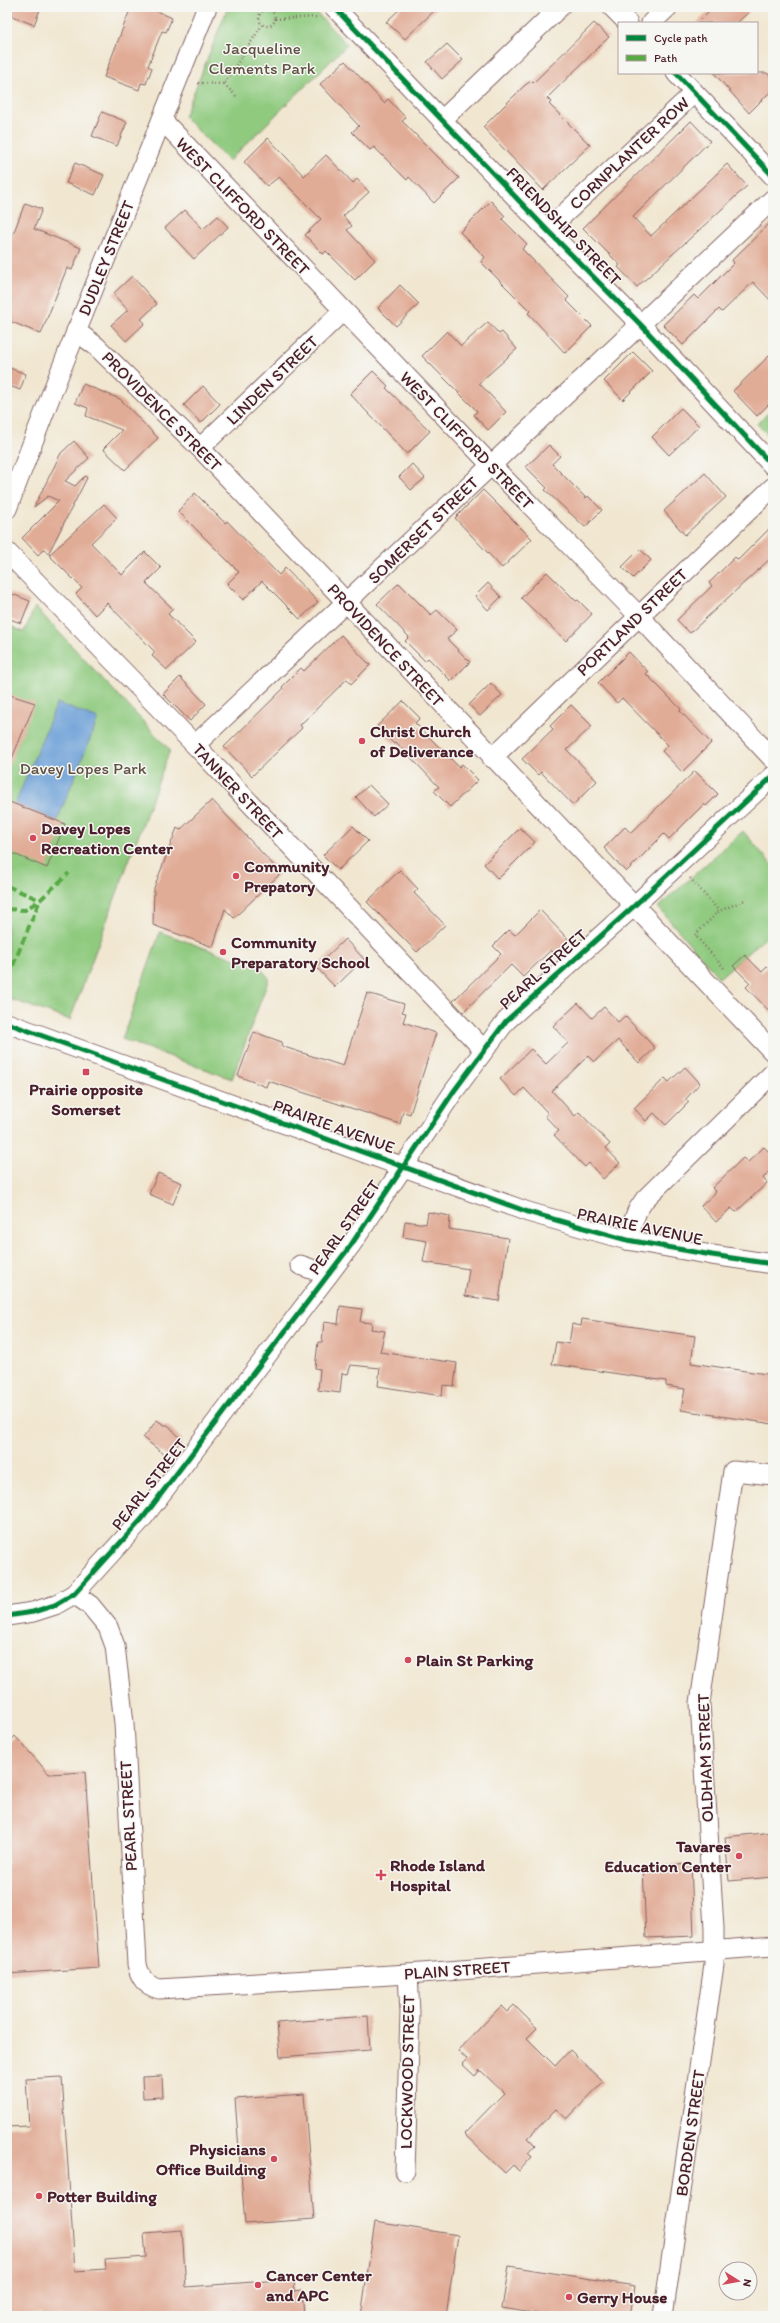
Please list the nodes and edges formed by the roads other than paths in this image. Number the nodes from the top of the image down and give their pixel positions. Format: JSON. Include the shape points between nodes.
{"nodes":[{"id":1,"x":207,"y":7,"type":"edge"},
{"id":2,"x":560,"y":7,"type":"edge"},
{"id":3,"x":612,"y":7,"type":"edge"},
{"id":4,"x":668,"y":7,"type":"edge"},
{"id":5,"x":339,"y":12,"type":"edge"},
{"id":6,"x":627,"y":22,"type":"edge"},
{"id":7,"x":652,"y":22,"type":"edge"},
{"id":8,"x":677,"y":74,"type":"edge"},
{"id":9,"x":694,"y":93,"type":"junction"},
{"id":10,"x":162,"y":120,"type":"junction"},
{"id":11,"x":442,"y":120,"type":"junction"},
{"id":12,"x":773,"y":176,"type":"edge"},
{"id":13,"x":773,"y":199,"type":"edge"},
{"id":14,"x":547,"y":230,"type":"junction"},
{"id":15,"x":343,"y":311,"type":"junction"},
{"id":16,"x":642,"y":325,"type":"junction"},
{"id":17,"x":76,"y":331,"type":"junction"},
{"id":18,"x":200,"y":448,"type":"junction"},
{"id":19,"x":491,"y":465,"type":"junction"},
{"id":20,"x":773,"y":466,"type":"edge"},
{"id":21,"x":773,"y":487,"type":"edge"},
{"id":22,"x":7,"y":509,"type":"edge"},
{"id":23,"x":7,"y":552,"type":"edge"},
{"id":24,"x":347,"y":603,"type":"junction"},
{"id":25,"x":639,"y":616,"type":"junction"},
{"id":26,"x":195,"y":745,"type":"junction"},
{"id":27,"x":492,"y":758,"type":"junction"},
{"id":28,"x":773,"y":759,"type":"edge"},
{"id":29,"x":773,"y":776,"type":"edge"},
{"id":30,"x":634,"y":906,"type":"junction"},
{"id":31,"x":7,"y":1023,"type":"edge"},
{"id":32,"x":483,"y":1049,"type":"junction"},
{"id":33,"x":773,"y":1052,"type":"edge"},
{"id":34,"x":773,"y":1073,"type":"edge"},
{"id":35,"x":403,"y":1166,"type":"junction"},
{"id":36,"x":627,"y":1240,"type":"junction"},
{"id":37,"x":773,"y":1264,"type":"edge"},
{"id":38,"x":300,"y":1265,"type":"dead end"},
{"id":39,"x":328,"y":1275,"type":"junction"},
{"id":40,"x":773,"y":1475,"type":"edge"},
{"id":41,"x":74,"y":1594,"type":"junction"},
{"id":42,"x":7,"y":1616,"type":"edge"},
{"id":43,"x":773,"y":1946,"type":"edge"},
{"id":44,"x":713,"y":1951,"type":"junction"},
{"id":45,"x":408,"y":1974,"type":"junction"},
{"id":46,"x":143,"y":1981,"type":"joint"},
{"id":47,"x":404,"y":2171,"type":"dead end"},
{"id":48,"x":663,"y":2316,"type":"edge"}],
"edges":[{"from":1,"to":10,"type":"street","name":"DUDLEY STREET"},
{"from":2,"to":11,"type":"street"},
{"from":3,"to":6,"type":"street"},
{"from":4,"to":7,"type":"street"},
{"from":5,"to":11,"type":"street","name":"FRIENDSHIP STREET"},
{"from":8,"to":9,"type":"street"},
{"from":9,"to":12,"type":"street"},
{"from":9,"to":14,"type":"street","name":"CORNPLANTER ROW"},
{"from":10,"to":15,"type":"street","name":"WEST CLIFFORD STREET"},
{"from":10,"to":17,"type":"street","name":"DUDLEY STREET"},
{"from":11,"to":14,"type":"street","name":"FRIENDSHIP STREET"},
{"from":13,"to":16,"type":"street","name":"SOMERSET STREET"},
{"from":14,"to":16,"type":"street","name":"FRIENDSHIP STREET"},
{"from":15,"to":18,"type":"street","name":"LINDEN STREET"},
{"from":15,"to":19,"type":"street","name":"WEST CLIFFORD STREET"},
{"from":16,"to":19,"type":"street","name":"SOMERSET STREET"},
{"from":16,"to":20,"type":"street","name":"FRIENDSHIP STREET"},
{"from":17,"to":18,"type":"street","name":"PROVIDENCE STREET","via":[[96,346]]},
{"from":17,"to":22,"type":"street","name":"DUDLEY STREET"},
{"from":18,"to":24,"type":"street","name":"PROVIDENCE STREET"},
{"from":19,"to":24,"type":"street","name":"SOMERSET STREET"},
{"from":19,"to":25,"type":"street","name":"WEST CLIFFORD STREET"},
{"from":21,"to":25,"type":"street","name":"PORTLAND STREET"},
{"from":23,"to":26,"type":"street","name":"TANNER STREET"},
{"from":24,"to":26,"type":"street","name":"SOMERSET STREET"},
{"from":24,"to":27,"type":"street","name":"PROVIDENCE STREET"},
{"from":25,"to":27,"type":"street","name":"PORTLAND STREET"},
{"from":25,"to":28,"type":"street","name":"WEST CLIFFORD STREET"},
{"from":26,"to":32,"type":"street","name":"TANNER STREET"},
{"from":27,"to":30,"type":"street","name":"PROVIDENCE STREET"},
{"from":29,"to":30,"type":"street","name":"PEARL STREET"},
{"from":30,"to":32,"type":"street","name":"PEARL STREET","via":[[506,1021]]},
{"from":30,"to":33,"type":"street","name":"PROVIDENCE STREET"},
{"from":31,"to":35,"type":"street","name":"PRAIRIE AVENUE"},
{"from":32,"to":35,"type":"street","name":"PEARL STREET"},
{"from":34,"to":36,"type":"street","via":[[645,1199],[637,1210]]},
{"from":35,"to":36,"type":"street","name":"PRAIRIE AVENUE","via":[[528,1212]]},
{"from":35,"to":39,"type":"street","name":"PEARL STREET"},
{"from":36,"to":37,"type":"street","name":"PRAIRIE AVENUE","via":[[712,1256]]},
{"from":38,"to":39,"type":"street"},
{"from":39,"to":41,"type":"street","name":"PEARL STREET","via":[[142,1519]]},
{"from":40,"to":44,"type":"street","name":"OLDHAM STREET","via":[[733,1471],[700,1703]]},
{"from":41,"to":42,"type":"street","via":[[55,1605]]},
{"from":41,"to":46,"type":"street","name":"PEARL STREET","via":[[90,1605],[108,1627],[115,1646],[124,1723],[137,1964]]},
{"from":43,"to":44,"type":"street","name":"PLAIN STREET"},
{"from":44,"to":45,"type":"street","name":"PLAIN STREET"},
{"from":44,"to":48,"type":"street","name":"BORDEN STREET","via":[[714,1965]]},
{"from":45,"to":46,"type":"street","name":"PLAIN STREET","via":[[159,1989]]},
{"from":45,"to":47,"type":"street","name":"LOCKWOOD STREET","via":[[410,2013]]}]}
